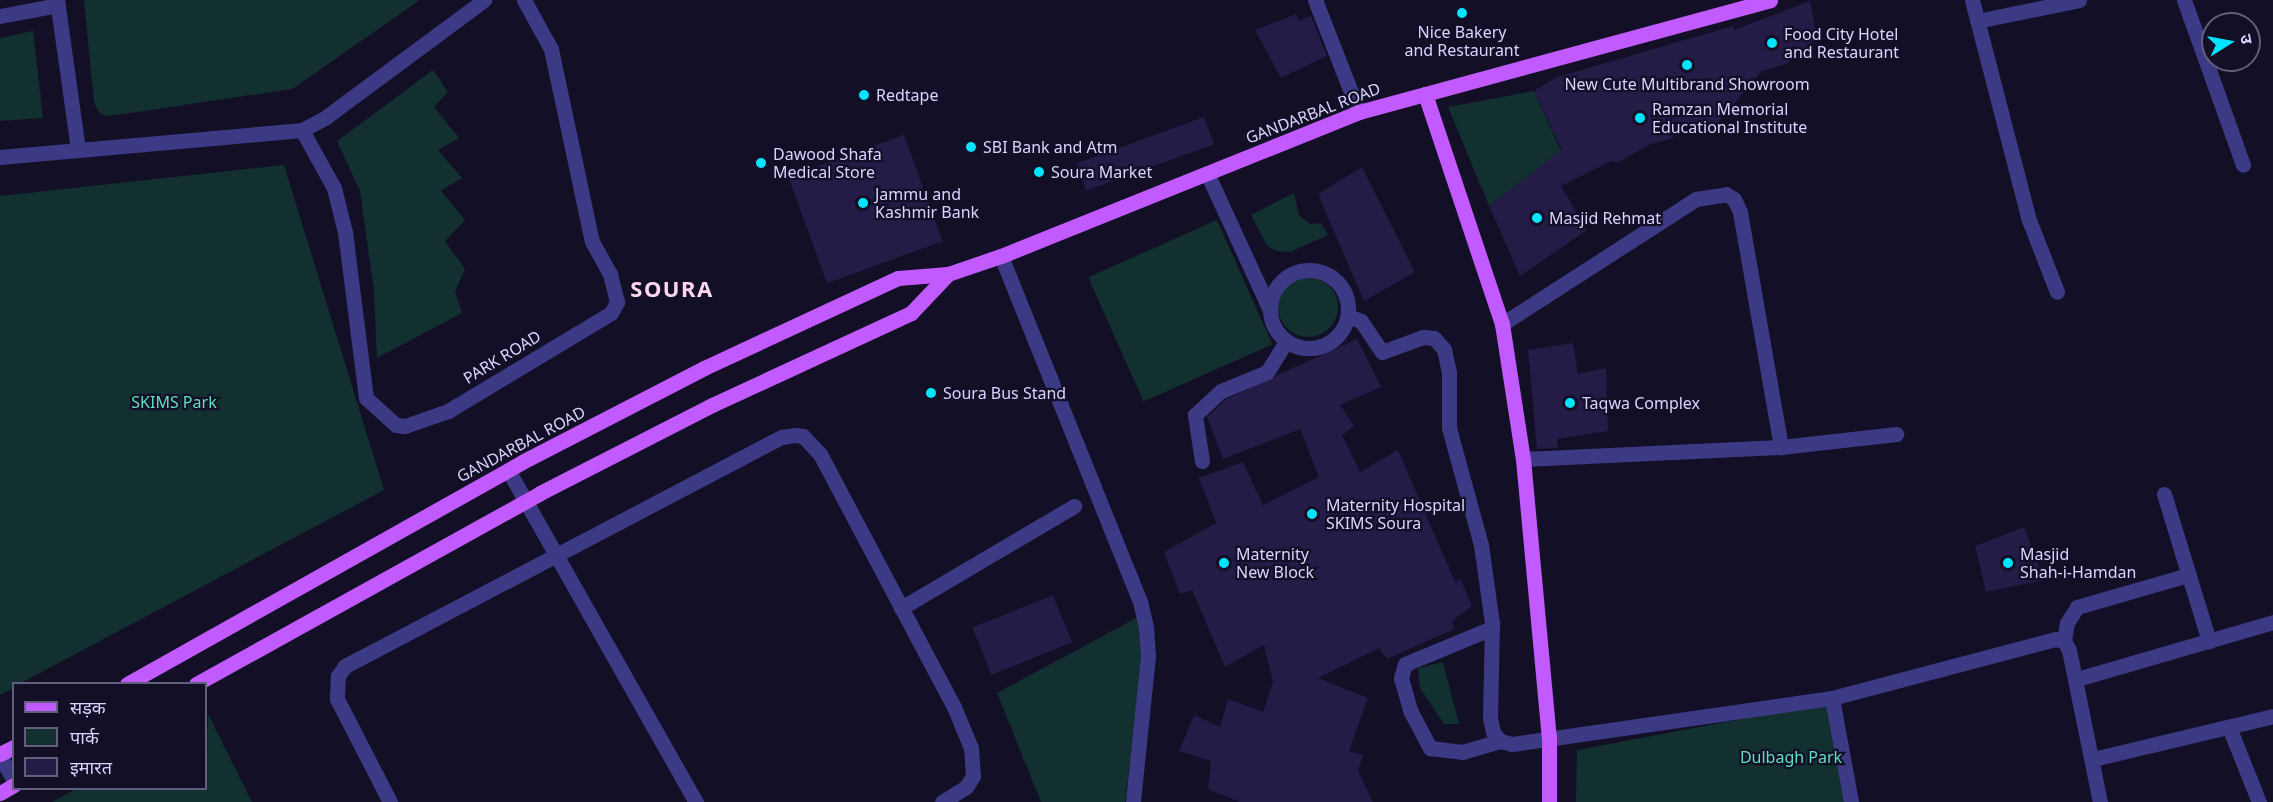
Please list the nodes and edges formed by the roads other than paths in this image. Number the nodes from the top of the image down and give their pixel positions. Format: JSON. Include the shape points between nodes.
{"nodes":[{"id":1,"x":484,"y":0,"type":"edge"},
{"id":2,"x":524,"y":0,"type":"edge"},
{"id":3,"x":1315,"y":0,"type":"edge"},
{"id":4,"x":1770,"y":0,"type":"edge"},
{"id":5,"x":1972,"y":0,"type":"edge"},
{"id":6,"x":2079,"y":0,"type":"edge"},
{"id":7,"x":2184,"y":0,"type":"edge"},
{"id":8,"x":58,"y":3,"type":"edge"},
{"id":9,"x":0,"y":16,"type":"edge"},
{"id":10,"x":1977,"y":21,"type":"junction"},
{"id":11,"x":1425,"y":94,"type":"junction"},
{"id":12,"x":1359,"y":112,"type":"junction"},
{"id":13,"x":302,"y":130,"type":"junction"},
{"id":14,"x":78,"y":149,"type":"junction"},
{"id":15,"x":0,"y":157,"type":"edge"},
{"id":16,"x":2242,"y":165,"type":"dead end"},
{"id":17,"x":1207,"y":174,"type":"junction"},
{"id":18,"x":1001,"y":256,"type":"junction"},
{"id":19,"x":948,"y":274,"type":"junction"},
{"id":20,"x":2057,"y":292,"type":"dead end"},
{"id":21,"x":1269,"y":308,"type":"junction"},
{"id":22,"x":1348,"y":316,"type":"junction"},
{"id":23,"x":1502,"y":324,"type":"junction"},
{"id":24,"x":1286,"y":341,"type":"junction"},
{"id":25,"x":1896,"y":434,"type":"dead end"},
{"id":26,"x":1781,"y":447,"type":"junction"},
{"id":27,"x":1523,"y":459,"type":"junction"},
{"id":28,"x":1202,"y":461,"type":"dead end"},
{"id":29,"x":508,"y":470,"type":"junction"},
{"id":30,"x":2164,"y":494,"type":"dead end"},
{"id":31,"x":526,"y":500,"type":"junction"},
{"id":32,"x":1074,"y":506,"type":"dead end"},
{"id":33,"x":557,"y":554,"type":"junction"},
{"id":34,"x":2188,"y":575,"type":"junction"},
{"id":35,"x":901,"y":608,"type":"junction"},
{"id":36,"x":2273,"y":622,"type":"edge"},
{"id":37,"x":1491,"y":628,"type":"junction"},
{"id":38,"x":2209,"y":641,"type":"junction"},
{"id":39,"x":2064,"y":642,"type":"junction"},
{"id":40,"x":2076,"y":679,"type":"junction"},
{"id":41,"x":131,"y":682,"type":"edge"},
{"id":42,"x":200,"y":682,"type":"edge"},
{"id":43,"x":1832,"y":698,"type":"junction"},
{"id":44,"x":2273,"y":716,"type":"edge"},
{"id":45,"x":2229,"y":727,"type":"junction"},
{"id":46,"x":1549,"y":737,"type":"junction"},
{"id":47,"x":1500,"y":741,"type":"junction"},
{"id":48,"x":0,"y":755,"type":"edge"},
{"id":49,"x":2092,"y":759,"type":"junction"},
{"id":50,"x":12,"y":776,"type":"edge"},
{"id":51,"x":390,"y":802,"type":"edge"},
{"id":52,"x":696,"y":802,"type":"edge"},
{"id":53,"x":942,"y":802,"type":"edge"},
{"id":54,"x":1133,"y":802,"type":"edge"},
{"id":55,"x":1548,"y":802,"type":"edge"},
{"id":56,"x":1851,"y":802,"type":"edge"},
{"id":57,"x":2100,"y":802,"type":"edge"},
{"id":58,"x":2259,"y":802,"type":"edge"}],
"edges":[{"from":1,"to":13,"type":"street","via":[[326,117]]},
{"from":2,"to":13,"type":"street","name":"PARK ROAD","via":[[551,48],[592,242],[610,274],[617,302],[610,313],[448,411],[405,426],[396,425],[366,398],[345,232],[333,188]]},
{"from":3,"to":12,"type":"street"},
{"from":4,"to":11,"type":"main road","name":"GANDARBAL ROAD"},
{"from":5,"to":10,"type":"street"},
{"from":6,"to":10,"type":"street"},
{"from":7,"to":16,"type":"street"},
{"from":8,"to":9,"type":"street"},
{"from":8,"to":14,"type":"street"},
{"from":10,"to":20,"type":"street","via":[[2029,220]]},
{"from":11,"to":12,"type":"main road","name":"GANDARBAL ROAD"},
{"from":11,"to":23,"type":"main road"},
{"from":12,"to":17,"type":"main road","name":"GANDARBAL ROAD"},
{"from":13,"to":14,"type":"street"},
{"from":14,"to":15,"type":"street"},
{"from":17,"to":18,"type":"main road","name":"GANDARBAL ROAD"},
{"from":17,"to":21,"type":"street"},
{"from":18,"to":19,"type":"main road","name":"GANDARBAL ROAD"},
{"from":18,"to":54,"type":"street","via":[[1142,610],[1148,656]]},
{"from":19,"to":29,"type":"main road","name":"GANDARBAL ROAD","via":[[898,278],[704,368]]},
{"from":19,"to":31,"type":"main road","name":"GANDARBAL ROAD","via":[[911,313],[712,405]]},
{"from":21,"to":22,"type":"street","via":[[1271,295],[1287,275],[1312,269],[1330,276],[1344,290]]},
{"from":21,"to":24,"type":"street","via":[[1276,332]]},
{"from":22,"to":24,"type":"street","via":[[1343,328],[1324,346],[1304,348]]},
{"from":22,"to":37,"type":"street","via":[[1360,321],[1382,352],[1423,337],[1434,338],[1444,349],[1449,373],[1449,428],[1481,545]]},
{"from":23,"to":26,"type":"street","via":[[1696,199],[1726,194],[1734,199],[1740,212]]},
{"from":23,"to":27,"type":"main road"},
{"from":24,"to":28,"type":"street","via":[[1267,372],[1221,391],[1196,415]]},
{"from":25,"to":26,"type":"street"},
{"from":26,"to":27,"type":"street"},
{"from":27,"to":46,"type":"main road"},
{"from":29,"to":31,"type":"street"},
{"from":29,"to":41,"type":"main road","name":"GANDARBAL ROAD"},
{"from":30,"to":34,"type":"street"},
{"from":31,"to":33,"type":"street"},
{"from":31,"to":42,"type":"main road","name":"GANDARBAL ROAD"},
{"from":32,"to":35,"type":"street"},
{"from":33,"to":35,"type":"street","via":[[782,437],[803,436],[820,454]]},
{"from":33,"to":51,"type":"street","via":[[355,658],[338,676],[337,699],[345,720]]},
{"from":33,"to":52,"type":"street"},
{"from":34,"to":38,"type":"street"},
{"from":34,"to":39,"type":"street","via":[[2077,607],[2067,623]]},
{"from":35,"to":53,"type":"street","via":[[971,748],[973,776],[966,787]]},
{"from":36,"to":38,"type":"street"},
{"from":37,"to":47,"type":"street","via":[[1490,718]]},
{"from":37,"to":47,"type":"street","via":[[1405,664],[1401,678],[1411,712],[1430,748],[1462,752]]},
{"from":38,"to":40,"type":"street"},
{"from":39,"to":40,"type":"street"},
{"from":39,"to":43,"type":"street","via":[[2045,641]]},
{"from":40,"to":49,"type":"street"},
{"from":43,"to":46,"type":"street"},
{"from":43,"to":56,"type":"street"},
{"from":44,"to":45,"type":"street"},
{"from":45,"to":49,"type":"street"},
{"from":45,"to":58,"type":"street"},
{"from":46,"to":47,"type":"street","via":[[1512,744]]},
{"from":46,"to":55,"type":"main road"},
{"from":48,"to":50,"type":"street"},
{"from":49,"to":57,"type":"street"}]}
